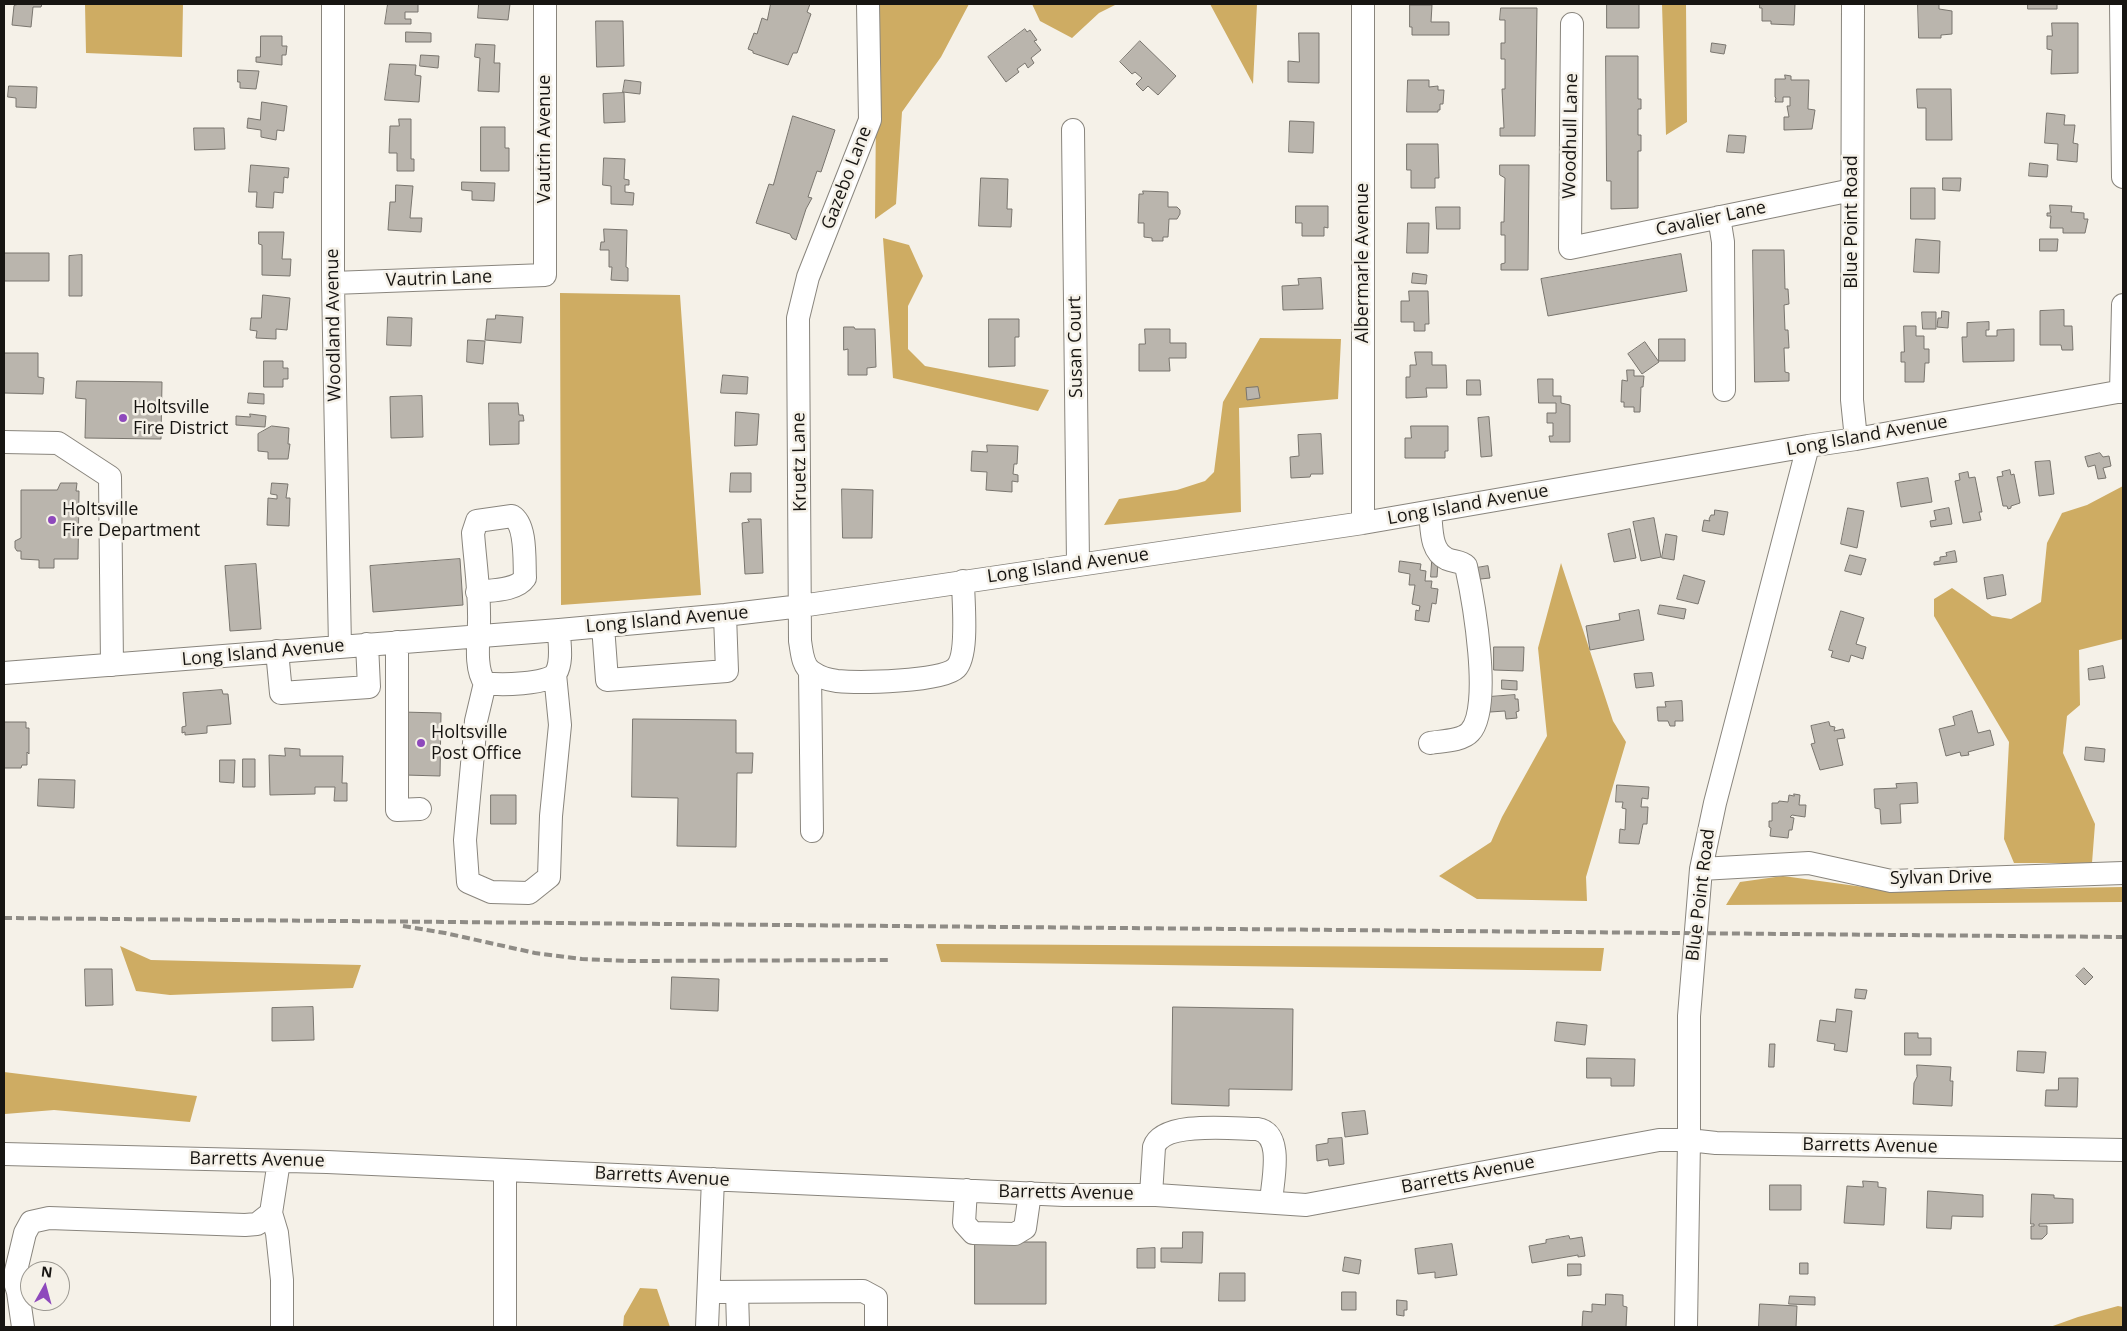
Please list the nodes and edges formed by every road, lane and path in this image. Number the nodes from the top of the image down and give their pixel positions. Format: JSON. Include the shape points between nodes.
{"nodes":[{"id":1,"x":332,"y":4,"type":"edge"},
{"id":2,"x":545,"y":4,"type":"edge"},
{"id":3,"x":868,"y":4,"type":"edge"},
{"id":4,"x":1363,"y":4,"type":"edge"},
{"id":5,"x":1853,"y":4,"type":"edge"},
{"id":6,"x":2120,"y":4,"type":"edge"},
{"id":7,"x":1572,"y":24,"type":"dead end"},
{"id":8,"x":1073,"y":130,"type":"dead end"},
{"id":9,"x":2123,"y":177,"type":"edge"},
{"id":10,"x":1852,"y":190,"type":"junction"},
{"id":11,"x":1719,"y":217,"type":"junction"},
{"id":12,"x":1570,"y":248,"type":"joint"},
{"id":13,"x":545,"y":275,"type":"joint"},
{"id":14,"x":333,"y":283,"type":"junction"},
{"id":15,"x":2123,"y":305,"type":"edge"},
{"id":16,"x":798,"y":318,"type":"joint"},
{"id":17,"x":1724,"y":390,"type":"dead end"},
{"id":18,"x":2122,"y":391,"type":"edge"},
{"id":19,"x":1856,"y":439,"type":"junction"},
{"id":20,"x":4,"y":442,"type":"edge"},
{"id":21,"x":1808,"y":446,"type":"junction"},
{"id":22,"x":1430,"y":512,"type":"junction"},
{"id":23,"x":1363,"y":523,"type":"junction"},
{"id":24,"x":1078,"y":564,"type":"junction"},
{"id":25,"x":963,"y":582,"type":"junction"},
{"id":26,"x":477,"y":592,"type":"dead end"},
{"id":27,"x":801,"y":606,"type":"junction"},
{"id":28,"x":725,"y":615,"type":"junction"},
{"id":29,"x":604,"y":626,"type":"junction"},
{"id":30,"x":559,"y":630,"type":"junction"},
{"id":31,"x":478,"y":636,"type":"junction"},
{"id":32,"x":397,"y":642,"type":"junction"},
{"id":33,"x":367,"y":644,"type":"junction"},
{"id":34,"x":340,"y":647,"type":"junction"},
{"id":35,"x":277,"y":651,"type":"junction"},
{"id":36,"x":112,"y":665,"type":"junction"},
{"id":37,"x":4,"y":672,"type":"edge"},
{"id":38,"x":810,"y":672,"type":"junction"},
{"id":39,"x":555,"y":674,"type":"junction"},
{"id":40,"x":485,"y":683,"type":"junction"},
{"id":41,"x":1430,"y":743,"type":"dead end"},
{"id":42,"x":420,"y":809,"type":"dead end"},
{"id":43,"x":812,"y":831,"type":"dead end"},
{"id":44,"x":1701,"y":869,"type":"junction"},
{"id":45,"x":2123,"y":873,"type":"edge"},
{"id":46,"x":1690,"y":1140,"type":"junction"},
{"id":47,"x":2123,"y":1150,"type":"edge"},
{"id":48,"x":4,"y":1154,"type":"edge"},
{"id":49,"x":279,"y":1160,"type":"junction"},
{"id":50,"x":505,"y":1170,"type":"junction"},
{"id":51,"x":712,"y":1179,"type":"junction"},
{"id":52,"x":966,"y":1190,"type":"junction"},
{"id":53,"x":1030,"y":1193,"type":"junction"},
{"id":54,"x":1151,"y":1195,"type":"junction"},
{"id":55,"x":1271,"y":1202,"type":"junction"},
{"id":56,"x":271,"y":1214,"type":"junction"},
{"id":57,"x":9,"y":1280,"type":"edge"},
{"id":58,"x":709,"y":1292,"type":"junction"},
{"id":59,"x":737,"y":1292,"type":"junction"},
{"id":60,"x":23,"y":1327,"type":"edge"},
{"id":61,"x":282,"y":1327,"type":"edge"},
{"id":62,"x":505,"y":1327,"type":"edge"},
{"id":63,"x":707,"y":1327,"type":"edge"},
{"id":64,"x":738,"y":1327,"type":"edge"},
{"id":65,"x":876,"y":1327,"type":"edge"},
{"id":66,"x":1686,"y":1327,"type":"edge"}],
"edges":[{"from":1,"to":14,"type":"street","name":"Woodland Avenue"},
{"from":2,"to":13,"type":"street","name":"Vautrin Avenue"},
{"from":3,"to":16,"type":"street","name":"Gazebo Lane","via":[[870,120],[808,277]]},
{"from":4,"to":23,"type":"street","name":"Albermarle Avenue"},
{"from":5,"to":10,"type":"street","name":"Blue Point Road"},
{"from":6,"to":9,"type":"street"},
{"from":7,"to":12,"type":"street","name":"Woodhull Lane"},
{"from":8,"to":24,"type":"street","name":"Susan Court"},
{"from":10,"to":11,"type":"street","name":"Cavalier Lane"},
{"from":10,"to":19,"type":"street","name":"Blue Point Road","via":[[1852,400]]},
{"from":11,"to":12,"type":"street","name":"Cavalier Lane"},
{"from":11,"to":17,"type":"street","via":[[1723,242]]},
{"from":13,"to":14,"type":"street","name":"Vautrin Lane"},
{"from":14,"to":34,"type":"street","name":"Woodland Avenue"},
{"from":15,"to":18,"type":"street"},
{"from":16,"to":27,"type":"street","name":"Kruetz Lane"},
{"from":18,"to":19,"type":"street","name":"Long Island Avenue"},
{"from":19,"to":21,"type":"street","name":"Long Island Avenue"},
{"from":20,"to":36,"type":"street","via":[[58,443],[110,477]]},
{"from":21,"to":22,"type":"street","name":"Long Island Avenue"},
{"from":21,"to":44,"type":"street","name":"Blue Point Road","via":[[1715,803]]},
{"from":22,"to":23,"type":"street","name":"Long Island Avenue"},
{"from":22,"to":41,"type":"street","via":[[1435,550],[1466,566],[1477,625],[1480,697],[1477,718],[1466,736]]},
{"from":23,"to":24,"type":"street","name":"Long Island Avenue"},
{"from":24,"to":25,"type":"street","name":"Long Island Avenue"},
{"from":25,"to":27,"type":"street","name":"Long Island Avenue"},
{"from":25,"to":38,"type":"street","via":[[962,656],[957,667],[947,674],[931,678],[858,682],[836,681]]},
{"from":26,"to":31,"type":"street"},
{"from":27,"to":28,"type":"street","name":"Long Island Avenue"},
{"from":27,"to":38,"type":"street","name":"Kruetz Lane","via":[[801,648],[803,662]]},
{"from":28,"to":29,"type":"street","name":"Long Island Avenue"},
{"from":28,"to":29,"type":"street","via":[[727,671],[607,680]]},
{"from":29,"to":30,"type":"street","name":"Long Island Avenue"},
{"from":30,"to":31,"type":"street","name":"Long Island Avenue"},
{"from":30,"to":39,"type":"street","via":[[559,662]]},
{"from":31,"to":32,"type":"street","name":"Long Island Avenue"},
{"from":31,"to":40,"type":"street","via":[[480,676]]},
{"from":32,"to":33,"type":"street","name":"Long Island Avenue"},
{"from":32,"to":42,"type":"street","via":[[397,810]]},
{"from":33,"to":34,"type":"street","name":"Long Island Avenue"},
{"from":33,"to":35,"type":"street","via":[[369,687],[281,693]]},
{"from":34,"to":35,"type":"street","name":"Long Island Avenue"},
{"from":35,"to":36,"type":"street","name":"Long Island Avenue"},
{"from":36,"to":37,"type":"street","name":"Long Island Avenue"},
{"from":38,"to":43,"type":"street"},
{"from":39,"to":40,"type":"street","via":[[549,680],[497,685]]},
{"from":39,"to":40,"type":"street","via":[[560,725],[549,876],[529,893],[491,892],[468,882],[465,840],[476,722]]},
{"from":44,"to":45,"type":"street","name":"Sylvan Drive","via":[[1809,863],[1891,880]]},
{"from":44,"to":46,"type":"street","name":"Blue Point Road","via":[[1689,1016]]},
{"from":46,"to":47,"type":"street","name":"Barretts Avenue"},
{"from":46,"to":55,"type":"street","name":"Barretts Avenue","via":[[1646,1142],[1306,1205]]},
{"from":46,"to":66,"type":"street","name":"Blue Point Road"},
{"from":48,"to":49,"type":"street","name":"Barretts Avenue"},
{"from":49,"to":50,"type":"street","name":"Barretts Avenue"},
{"from":49,"to":56,"type":"street"},
{"from":50,"to":51,"type":"street","name":"Barretts Avenue"},
{"from":50,"to":62,"type":"street"},
{"from":51,"to":52,"type":"street","name":"Barretts Avenue"},
{"from":51,"to":58,"type":"street"},
{"from":52,"to":53,"type":"street","name":"Barretts Avenue"},
{"from":52,"to":53,"type":"street","via":[[964,1223],[973,1233],[1016,1234],[1024,1228]]},
{"from":53,"to":54,"type":"street","name":"Barretts Avenue"},
{"from":54,"to":55,"type":"street","name":"Barretts Avenue"},
{"from":54,"to":55,"type":"street","via":[[1154,1147],[1167,1134],[1192,1129],[1264,1130],[1274,1146]]},
{"from":56,"to":57,"type":"street","via":[[257,1224],[245,1225],[49,1218],[31,1222]]},
{"from":56,"to":61,"type":"street","via":[[282,1280]]},
{"from":57,"to":60,"type":"street","via":[[18,1292]]},
{"from":58,"to":59,"type":"street"},
{"from":58,"to":63,"type":"street"},
{"from":59,"to":64,"type":"street"},
{"from":59,"to":65,"type":"street","via":[[863,1291],[876,1298]]}]}
